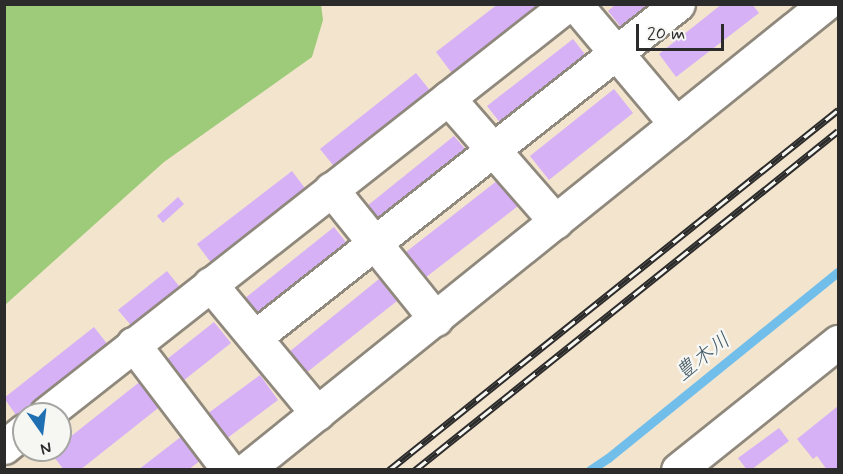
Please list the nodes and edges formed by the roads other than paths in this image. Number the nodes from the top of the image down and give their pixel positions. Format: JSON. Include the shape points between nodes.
{"nodes":[{"id":1,"x":568,"y":4,"type":"edge"},
{"id":2,"x":575,"y":4,"type":"edge"},
{"id":3,"x":678,"y":4,"type":"edge"},
{"id":4,"x":809,"y":9,"type":"edge"},
{"id":5,"x":615,"y":55,"type":"junction"},
{"id":6,"x":448,"y":98,"type":"junction"},
{"id":7,"x":676,"y":124,"type":"junction"},
{"id":8,"x":493,"y":150,"type":"junction"},
{"id":9,"x":331,"y":189,"type":"junction"},
{"id":10,"x":556,"y":222,"type":"junction"},
{"id":11,"x":375,"y":243,"type":"junction"},
{"id":12,"x":210,"y":284,"type":"junction"},
{"id":13,"x":436,"y":319,"type":"junction"},
{"id":14,"x":255,"y":338,"type":"junction"},
{"id":15,"x":838,"y":342,"type":"edge"},
{"id":16,"x":133,"y":344,"type":"junction"},
{"id":17,"x":61,"y":402,"type":"edge"},
{"id":18,"x":317,"y":413,"type":"junction"},
{"id":19,"x":4,"y":449,"type":"edge"},
{"id":20,"x":19,"y":470,"type":"edge"},
{"id":21,"x":229,"y":470,"type":"edge"},
{"id":22,"x":246,"y":470,"type":"edge"},
{"id":23,"x":678,"y":470,"type":"edge"}],
"edges":[{"from":1,"to":6,"type":"street"},
{"from":2,"to":5,"type":"street"},
{"from":3,"to":5,"type":"street"},
{"from":4,"to":7,"type":"street"},
{"from":5,"to":7,"type":"street"},
{"from":5,"to":8,"type":"street"},
{"from":6,"to":8,"type":"street"},
{"from":6,"to":9,"type":"street"},
{"from":7,"to":10,"type":"street"},
{"from":8,"to":10,"type":"street"},
{"from":8,"to":11,"type":"street"},
{"from":9,"to":11,"type":"street"},
{"from":9,"to":12,"type":"street"},
{"from":10,"to":13,"type":"street"},
{"from":11,"to":13,"type":"street"},
{"from":11,"to":14,"type":"street"},
{"from":12,"to":14,"type":"street"},
{"from":12,"to":16,"type":"street"},
{"from":13,"to":18,"type":"street"},
{"from":14,"to":18,"type":"street"},
{"from":15,"to":23,"type":"street"},
{"from":16,"to":17,"type":"street"},
{"from":16,"to":21,"type":"street"},
{"from":18,"to":22,"type":"street"},
{"from":19,"to":20,"type":"street"}]}
